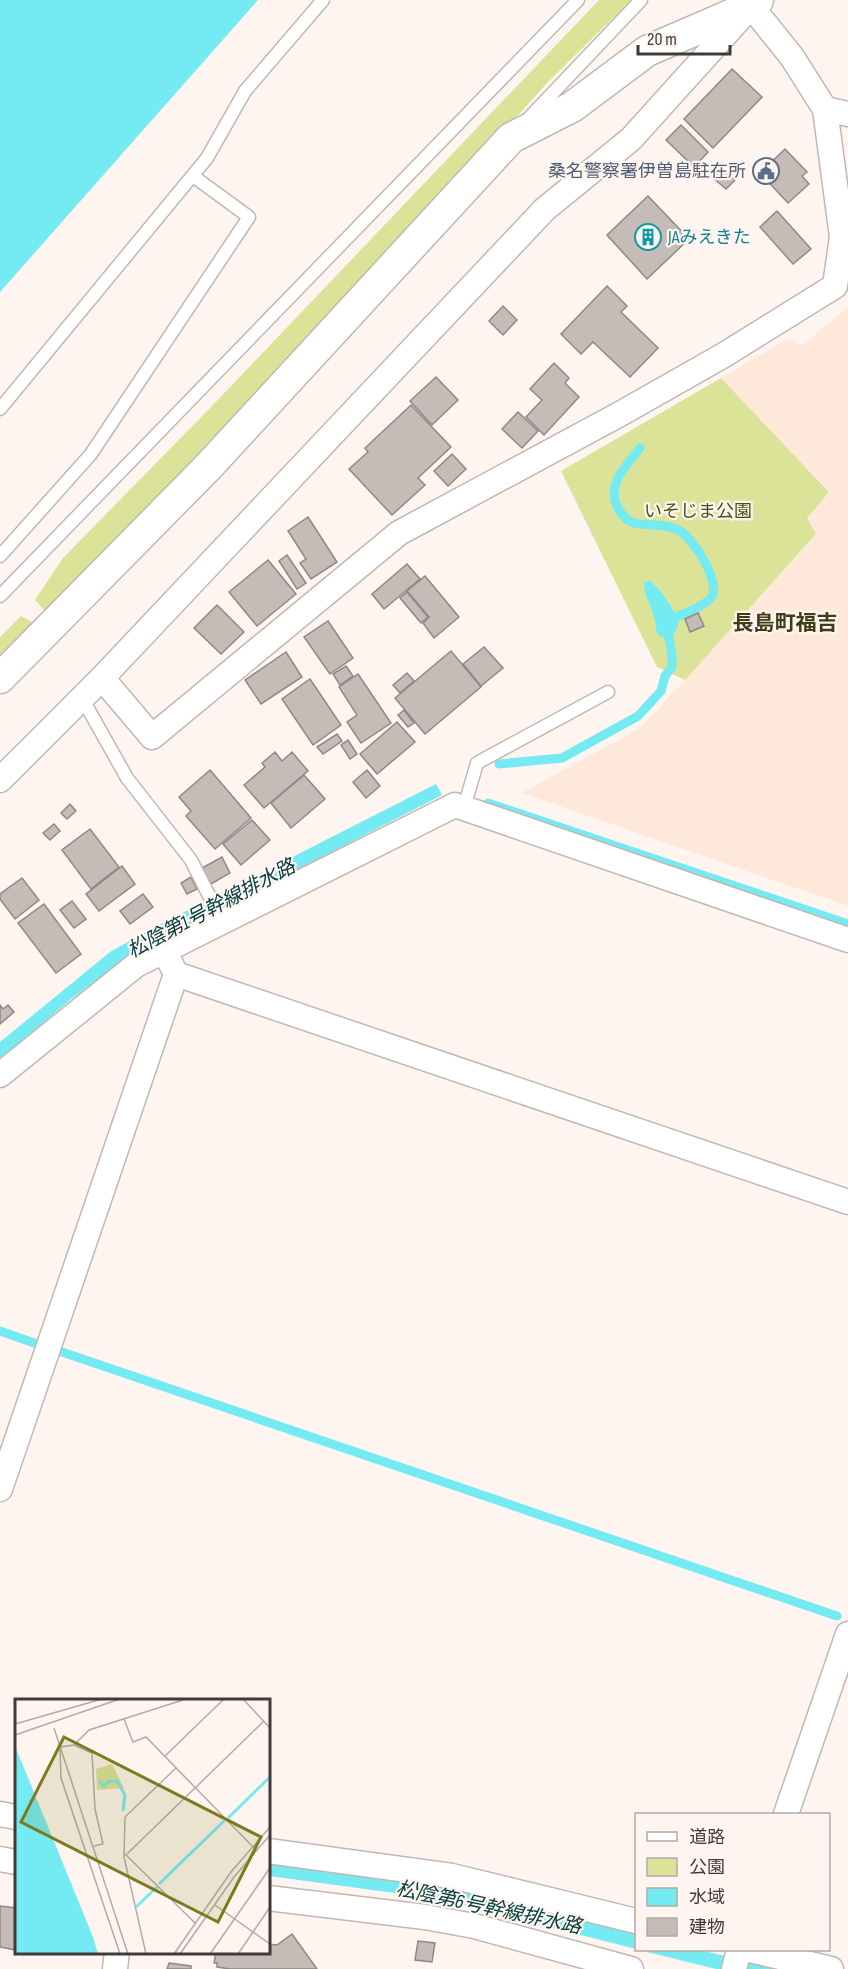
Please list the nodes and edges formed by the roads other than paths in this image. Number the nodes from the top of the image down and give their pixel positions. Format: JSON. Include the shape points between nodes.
{"nodes":[{"id":1,"x":323,"y":0,"type":"edge"},
{"id":2,"x":578,"y":0,"type":"edge"},
{"id":3,"x":641,"y":0,"type":"edge"},
{"id":4,"x":755,"y":3,"type":"edge"},
{"id":5,"x":837,"y":112,"type":"edge"},
{"id":6,"x":511,"y":138,"type":"junction"},
{"id":7,"x":193,"y":176,"type":"junction"},
{"id":8,"x":0,"y":409,"type":"edge"},
{"id":9,"x":0,"y":556,"type":"edge"},
{"id":10,"x":0,"y":596,"type":"edge"},
{"id":11,"x":0,"y":678,"type":"edge"},
{"id":12,"x":102,"y":678,"type":"junction"},
{"id":13,"x":608,"y":692,"type":"dead end"},
{"id":14,"x":82,"y":698,"type":"junction"},
{"id":15,"x":0,"y":780,"type":"edge"},
{"id":16,"x":464,"y":808,"type":"junction"},
{"id":17,"x":221,"y":919,"type":"junction"},
{"id":18,"x":848,"y":940,"type":"edge"},
{"id":19,"x":165,"y":951,"type":"junction"},
{"id":20,"x":176,"y":974,"type":"junction"},
{"id":21,"x":0,"y":1075,"type":"edge"},
{"id":22,"x":848,"y":1202,"type":"edge"},
{"id":23,"x":0,"y":1489,"type":"edge"},
{"id":24,"x":848,"y":1634,"type":"edge"},
{"id":25,"x":787,"y":1813,"type":"edge"},
{"id":26,"x":0,"y":1814,"type":"edge"},
{"id":27,"x":15,"y":1817,"type":"edge"},
{"id":28,"x":270,"y":1851,"type":"edge"},
{"id":29,"x":0,"y":1859,"type":"edge"},
{"id":30,"x":15,"y":1862,"type":"edge"},
{"id":31,"x":270,"y":1898,"type":"edge"},
{"id":32,"x":635,"y":1922,"type":"edge"},
{"id":33,"x":117,"y":1954,"type":"edge"},
{"id":34,"x":741,"y":1955,"type":"edge"},
{"id":35,"x":114,"y":1969,"type":"edge"},
{"id":36,"x":631,"y":1969,"type":"edge"},
{"id":37,"x":831,"y":1969,"type":"edge"}],
"edges":[{"from":1,"to":7,"type":"lane","via":[[245,91]]},
{"from":2,"to":10,"type":"lane"},
{"from":3,"to":6,"type":"lane"},
{"from":4,"to":5,"type":"street"},
{"from":4,"to":6,"type":"street","via":[[647,51],[572,107]]},
{"from":4,"to":12,"type":"street","via":[[631,139],[545,209]]},
{"from":5,"to":12,"type":"street","via":[[842,237],[835,286],[629,409],[399,533],[153,737]]},
{"from":6,"to":11,"type":"street","via":[[208,467]]},
{"from":7,"to":8,"type":"lane"},
{"from":7,"to":9,"type":"lane","via":[[249,217],[91,454]]},
{"from":12,"to":14,"type":"street"},
{"from":13,"to":16,"type":"lane","via":[[477,763]]},
{"from":14,"to":15,"type":"street"},
{"from":14,"to":17,"type":"lane","via":[[127,778],[191,860]]},
{"from":16,"to":17,"type":"street","via":[[456,805]]},
{"from":16,"to":18,"type":"street"},
{"from":17,"to":19,"type":"street"},
{"from":19,"to":20,"type":"street"},
{"from":19,"to":21,"type":"street","via":[[136,965]]},
{"from":20,"to":22,"type":"street"},
{"from":20,"to":23,"type":"street"},
{"from":24,"to":25,"type":"street"},
{"from":26,"to":27,"type":"street"},
{"from":28,"to":32,"type":"street","via":[[452,1876]]},
{"from":29,"to":30,"type":"street"},
{"from":31,"to":36,"type":"street","via":[[474,1926]]},
{"from":33,"to":35,"type":"street"},
{"from":34,"to":37,"type":"street"}]}
